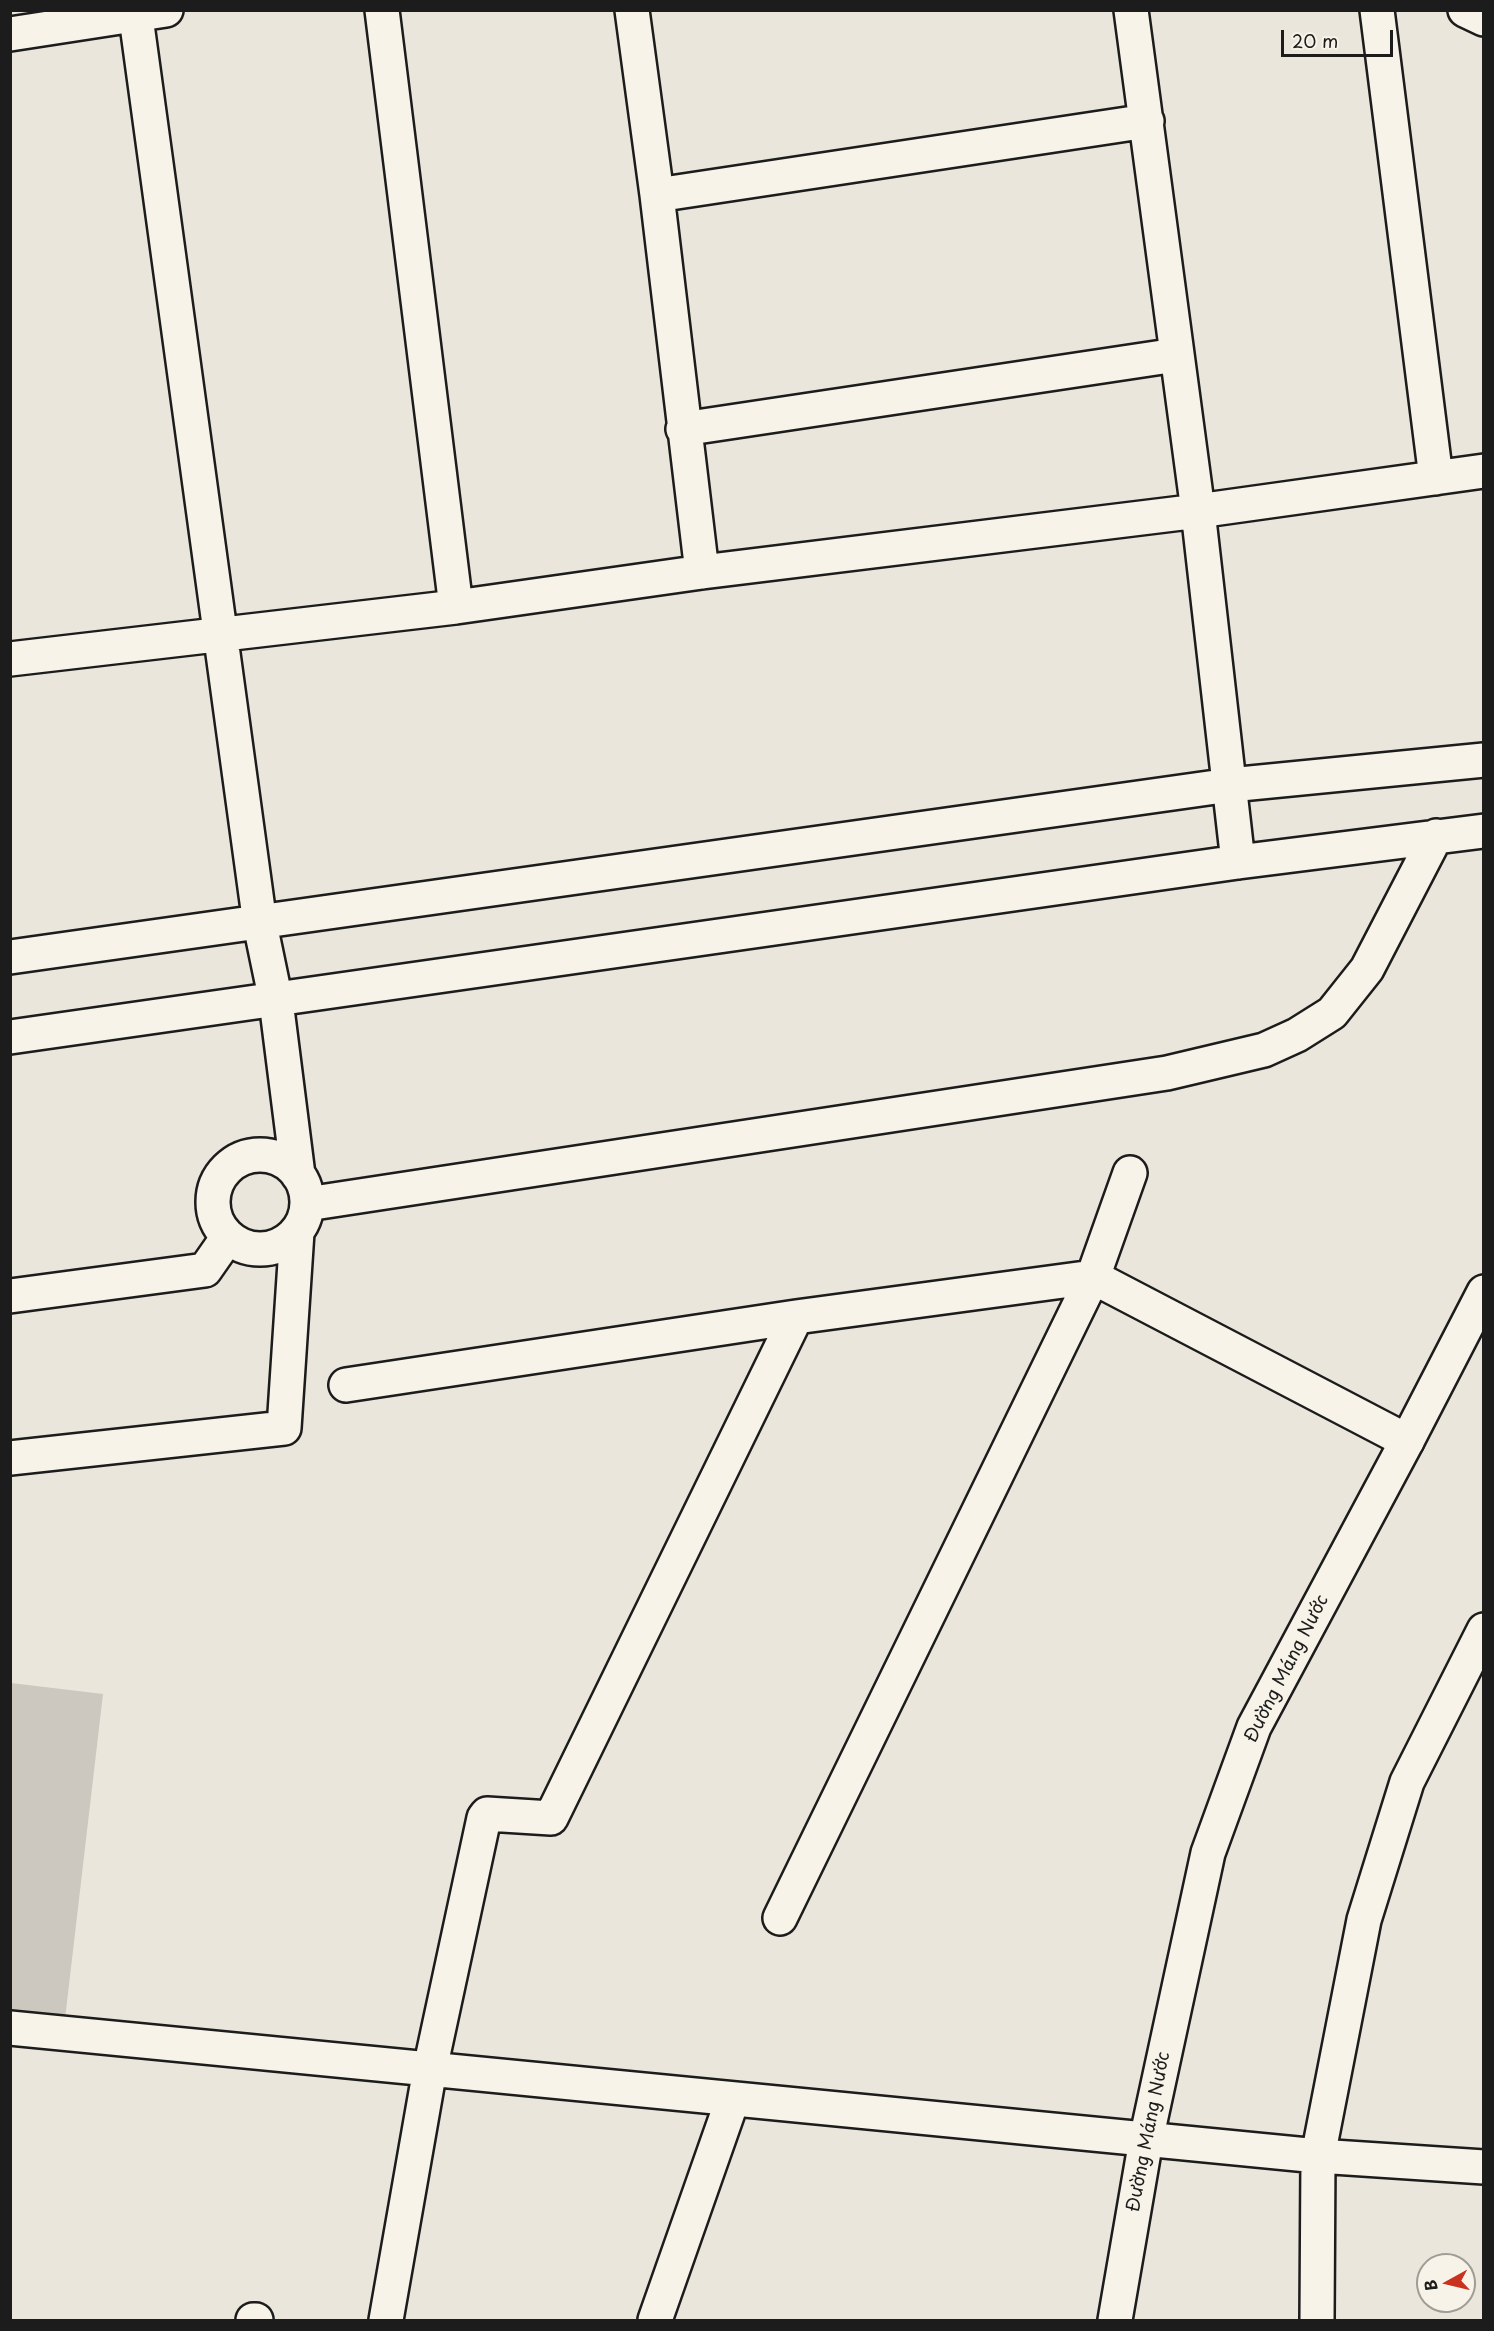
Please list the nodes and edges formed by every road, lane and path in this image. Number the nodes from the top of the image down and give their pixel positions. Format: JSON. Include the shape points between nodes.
{"nodes":[{"id":1,"x":382,"y":10,"type":"edge"},
{"id":2,"x":632,"y":10,"type":"edge"},
{"id":3,"x":1131,"y":10,"type":"edge"},
{"id":4,"x":1377,"y":10,"type":"edge"},
{"id":5,"x":1465,"y":10,"type":"edge"},
{"id":6,"x":146,"y":12,"type":"edge"},
{"id":7,"x":1484,"y":19,"type":"edge"},
{"id":8,"x":10,"y":34,"type":"edge"},
{"id":9,"x":1147,"y":121,"type":"junction"},
{"id":10,"x":657,"y":195,"type":"junction"},
{"id":11,"x":1176,"y":355,"type":"junction"},
{"id":12,"x":683,"y":429,"type":"junction"},
{"id":13,"x":1484,"y":471,"type":"edge"},
{"id":14,"x":1436,"y":478,"type":"junction"},
{"id":15,"x":1198,"y":511,"type":"junction"},
{"id":16,"x":702,"y":572,"type":"junction"},
{"id":17,"x":456,"y":607,"type":"junction"},
{"id":18,"x":222,"y":636,"type":"junction"},
{"id":19,"x":10,"y":659,"type":"edge"},
{"id":20,"x":1484,"y":760,"type":"edge"},
{"id":21,"x":1230,"y":785,"type":"junction"},
{"id":22,"x":1484,"y":831,"type":"edge"},
{"id":23,"x":1436,"y":836,"type":"junction"},
{"id":24,"x":1238,"y":862,"type":"junction"},
{"id":25,"x":260,"y":924,"type":"junction"},
{"id":26,"x":10,"y":957,"type":"edge"},
{"id":27,"x":276,"y":1001,"type":"junction"},
{"id":28,"x":10,"y":1037,"type":"edge"},
{"id":29,"x":1131,"y":1173,"type":"dead end"},
{"id":30,"x":301,"y":1204,"type":"junction"},
{"id":31,"x":228,"y":1237,"type":"junction"},
{"id":32,"x":1093,"y":1277,"type":"junction"},
{"id":33,"x":1484,"y":1293,"type":"edge"},
{"id":34,"x":10,"y":1296,"type":"edge"},
{"id":35,"x":796,"y":1317,"type":"junction"},
{"id":36,"x":346,"y":1384,"type":"dead end"},
{"id":37,"x":1407,"y":1441,"type":"junction"},
{"id":38,"x":10,"y":1458,"type":"edge"},
{"id":39,"x":1484,"y":1630,"type":"edge"},
{"id":40,"x":780,"y":1918,"type":"dead end"},
{"id":41,"x":10,"y":2028,"type":"edge"},
{"id":42,"x":430,"y":2069,"type":"junction"},
{"id":43,"x":732,"y":2100,"type":"junction"},
{"id":44,"x":1146,"y":2140,"type":"junction"},
{"id":45,"x":1318,"y":2156,"type":"junction"},
{"id":46,"x":1484,"y":2167,"type":"edge"},
{"id":47,"x":386,"y":2320,"type":"edge"},
{"id":48,"x":655,"y":2320,"type":"edge"},
{"id":49,"x":1115,"y":2320,"type":"edge"},
{"id":50,"x":1317,"y":2320,"type":"edge"}],
"edges":[{"from":1,"to":17,"type":"street"},
{"from":2,"to":10,"type":"street"},
{"from":3,"to":9,"type":"street"},
{"from":4,"to":14,"type":"street"},
{"from":5,"to":7,"type":"street"},
{"from":6,"to":8,"type":"street"},
{"from":6,"to":18,"type":"street"},
{"from":9,"to":10,"type":"street"},
{"from":9,"to":11,"type":"street"},
{"from":10,"to":12,"type":"street"},
{"from":11,"to":12,"type":"street"},
{"from":11,"to":15,"type":"street"},
{"from":12,"to":16,"type":"street"},
{"from":13,"to":14,"type":"street"},
{"from":14,"to":15,"type":"street"},
{"from":15,"to":16,"type":"street"},
{"from":15,"to":21,"type":"street"},
{"from":16,"to":17,"type":"street"},
{"from":17,"to":18,"type":"street"},
{"from":18,"to":19,"type":"street"},
{"from":18,"to":25,"type":"street"},
{"from":20,"to":21,"type":"street"},
{"from":21,"to":24,"type":"street"},
{"from":21,"to":25,"type":"street"},
{"from":22,"to":23,"type":"street"},
{"from":23,"to":24,"type":"street"},
{"from":23,"to":30,"type":"street","via":[[1367,969],[1332,1013],[1298,1035],[1263,1050],[1167,1073]]},
{"from":24,"to":27,"type":"street"},
{"from":25,"to":26,"type":"street"},
{"from":25,"to":27,"type":"street"},
{"from":27,"to":28,"type":"street"},
{"from":27,"to":30,"type":"street"},
{"from":29,"to":32,"type":"street"},
{"from":30,"to":31,"type":"street","via":[[285,1243],[255,1250]]},
{"from":30,"to":31,"type":"street","via":[[287,1163],[257,1155],[242,1159],[219,1179],[213,1194],[218,1224]]},
{"from":30,"to":38,"type":"street","via":[[284,1428]]},
{"from":31,"to":34,"type":"street","via":[[205,1270]]},
{"from":32,"to":35,"type":"street"},
{"from":32,"to":37,"type":"street"},
{"from":32,"to":40,"type":"street"},
{"from":33,"to":37,"type":"street","name":"Đường Máng Nước"},
{"from":35,"to":36,"type":"street"},
{"from":35,"to":42,"type":"street","via":[[551,1818],[487,1814],[484,1818]]},
{"from":37,"to":44,"type":"street","name":"Đường Máng Nước","via":[[1254,1727],[1208,1853]]},
{"from":39,"to":45,"type":"street","via":[[1407,1782],[1364,1920]]},
{"from":41,"to":42,"type":"street"},
{"from":42,"to":43,"type":"street"},
{"from":42,"to":47,"type":"street"},
{"from":43,"to":44,"type":"street"},
{"from":43,"to":48,"type":"street"},
{"from":44,"to":45,"type":"street"},
{"from":44,"to":49,"type":"street","name":"Đường Máng Nước"},
{"from":45,"to":46,"type":"street"},
{"from":45,"to":50,"type":"street"}]}
